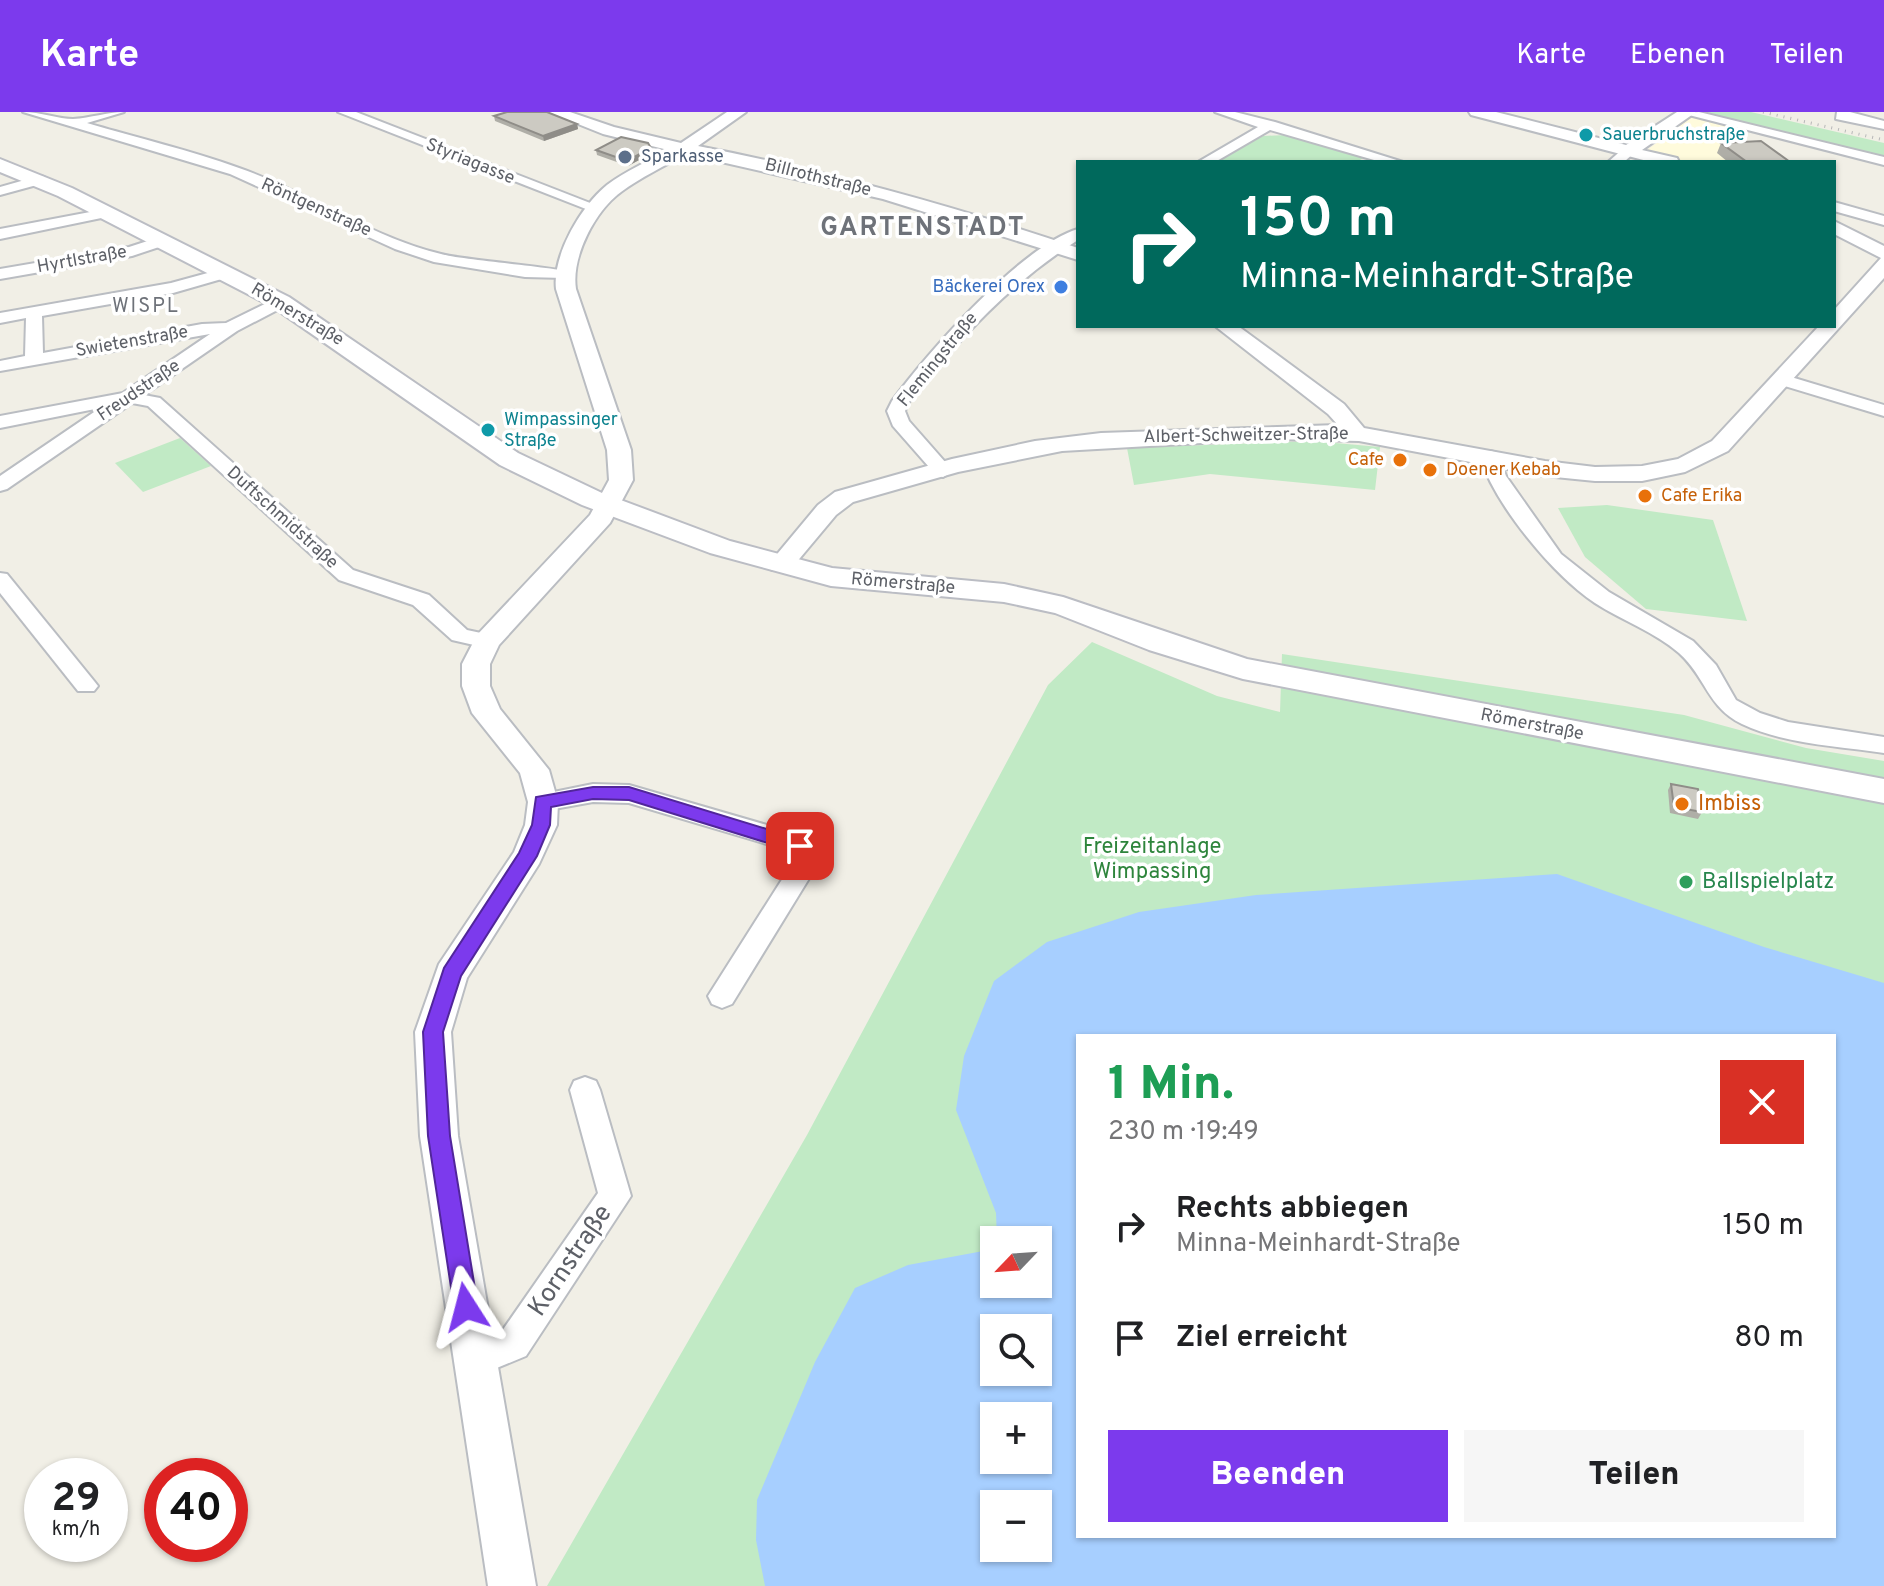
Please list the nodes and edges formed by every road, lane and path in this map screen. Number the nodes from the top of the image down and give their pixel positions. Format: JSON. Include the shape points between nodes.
{"nodes":[{"id":1,"x":29,"y":112,"type":"edge"},
{"id":2,"x":118,"y":112,"type":"edge"},
{"id":3,"x":344,"y":112,"type":"edge"},
{"id":4,"x":556,"y":112,"type":"edge"},
{"id":5,"x":738,"y":112,"type":"edge"},
{"id":6,"x":1221,"y":112,"type":"edge"},
{"id":7,"x":1477,"y":112,"type":"edge"},
{"id":8,"x":1687,"y":112,"type":"edge"},
{"id":9,"x":1844,"y":112,"type":"edge"},
{"id":10,"x":72,"y":123,"type":"junction"},
{"id":11,"x":1270,"y":125,"type":"junction"},
{"id":12,"x":1884,"y":125,"type":"edge"},
{"id":13,"x":682,"y":148,"type":"junction"},
{"id":14,"x":1622,"y":157,"type":"edge"},
{"id":15,"x":1209,"y":160,"type":"edge"},
{"id":16,"x":1389,"y":160,"type":"edge"},
{"id":17,"x":1651,"y":160,"type":"edge"},
{"id":18,"x":1884,"y":161,"type":"edge"},
{"id":19,"x":0,"y":165,"type":"edge"},
{"id":20,"x":39,"y":180,"type":"junction"},
{"id":21,"x":0,"y":191,"type":"edge"},
{"id":22,"x":1836,"y":207,"type":"edge"},
{"id":23,"x":596,"y":208,"type":"junction"},
{"id":24,"x":106,"y":213,"type":"junction"},
{"id":25,"x":1884,"y":221,"type":"edge"},
{"id":26,"x":1836,"y":228,"type":"edge"},
{"id":27,"x":0,"y":234,"type":"edge"},
{"id":28,"x":1076,"y":235,"type":"edge"},
{"id":29,"x":163,"y":241,"type":"junction"},
{"id":30,"x":1056,"y":246,"type":"junction"},
{"id":31,"x":1076,"y":253,"type":"edge"},
{"id":32,"x":1884,"y":253,"type":"edge"},
{"id":33,"x":1884,"y":263,"type":"edge"},
{"id":34,"x":226,"y":273,"type":"junction"},
{"id":35,"x":564,"y":273,"type":"junction"},
{"id":36,"x":0,"y":274,"type":"edge"},
{"id":37,"x":1878,"y":280,"type":"edge"},
{"id":38,"x":281,"y":302,"type":"junction"},
{"id":39,"x":34,"y":312,"type":"junction"},
{"id":40,"x":0,"y":318,"type":"edge"},
{"id":41,"x":1836,"y":320,"type":"edge"},
{"id":42,"x":231,"y":327,"type":"junction"},
{"id":43,"x":1228,"y":328,"type":"edge"},
{"id":44,"x":1828,"y":328,"type":"edge"},
{"id":45,"x":34,"y":360,"type":"junction"},
{"id":46,"x":0,"y":366,"type":"edge"},
{"id":47,"x":1781,"y":379,"type":"junction"},
{"id":48,"x":130,"y":397,"type":"junction"},
{"id":49,"x":1884,"y":411,"type":"edge"},
{"id":50,"x":0,"y":422,"type":"edge"},
{"id":51,"x":1357,"y":434,"type":"junction"},
{"id":52,"x":1490,"y":457,"type":"junction"},
{"id":53,"x":943,"y":471,"type":"junction"},
{"id":54,"x":0,"y":485,"type":"edge"},
{"id":55,"x":609,"y":506,"type":"junction"},
{"id":56,"x":781,"y":565,"type":"junction"},
{"id":57,"x":0,"y":579,"type":"edge"},
{"id":58,"x":487,"y":641,"type":"junction"},
{"id":59,"x":86,"y":686,"type":"dead end"},
{"id":60,"x":1884,"y":745,"type":"edge"},
{"id":61,"x":1884,"y":791,"type":"edge"},
{"id":62,"x":543,"y":802,"type":"junction"},
{"id":63,"x":722,"y":996,"type":"dead end"},
{"id":64,"x":585,"y":1090,"type":"dead end"},
{"id":65,"x":475,"y":1359,"type":"junction"},
{"id":66,"x":512,"y":1586,"type":"edge"}],
"edges":[{"from":1,"to":10,"type":"street","name":"Röntgenstraße"},
{"from":2,"to":10,"type":"street"},
{"from":3,"to":23,"type":"street","name":"Styriagasse"},
{"from":4,"to":13,"type":"street","name":"Billrothstraße"},
{"from":5,"to":13,"type":"street"},
{"from":6,"to":11,"type":"street"},
{"from":7,"to":14,"type":"street"},
{"from":8,"to":14,"type":"street"},
{"from":8,"to":18,"type":"street"},
{"from":9,"to":12,"type":"street","via":[[1841,116]]},
{"from":10,"to":35,"type":"street","name":"Röntgenstraße","via":[[235,171],[439,259]]},
{"from":11,"to":15,"type":"street"},
{"from":11,"to":16,"type":"street"},
{"from":13,"to":23,"type":"street","via":[[613,189]]},
{"from":13,"to":30,"type":"street","name":"Billrothstraße","via":[[844,184]]},
{"from":14,"to":17,"type":"street"},
{"from":19,"to":20,"type":"main road","name":"Römerstraße"},
{"from":20,"to":21,"type":"street"},
{"from":20,"to":24,"type":"main road","name":"Römerstraße"},
{"from":22,"to":25,"type":"street"},
{"from":23,"to":35,"type":"street","via":[[582,227]]},
{"from":24,"to":27,"type":"street"},
{"from":24,"to":29,"type":"main road","name":"Römerstraße"},
{"from":26,"to":32,"type":"street"},
{"from":28,"to":30,"type":"street","name":"Flemingstraße"},
{"from":29,"to":34,"type":"main road","name":"Römerstraße"},
{"from":29,"to":36,"type":"street","name":"Hyrtlstraße"},
{"from":30,"to":31,"type":"street","name":"Billrothstraße"},
{"from":30,"to":53,"type":"street","name":"Flemingstraße","via":[[980,307],[901,401],[896,411],[900,422]]},
{"from":33,"to":37,"type":"street","name":"Albert-Schweitzer-Straße"},
{"from":34,"to":38,"type":"main road","name":"Römerstraße"},
{"from":34,"to":39,"type":"street","via":[[173,288]]},
{"from":35,"to":55,"type":"street","via":[[619,450],[621,480]]},
{"from":37,"to":41,"type":"street","name":"Albert-Schweitzer-Straße"},
{"from":38,"to":42,"type":"street","name":"Freudstraße"},
{"from":38,"to":55,"type":"main road","name":"Römerstraße","via":[[509,459]]},
{"from":39,"to":40,"type":"street"},
{"from":39,"to":45,"type":"street"},
{"from":42,"to":45,"type":"street","name":"Swietenstraße"},
{"from":42,"to":48,"type":"street","name":"Freudstraße"},
{"from":43,"to":51,"type":"street","via":[[1336,409]]},
{"from":44,"to":47,"type":"street","name":"Albert-Schweitzer-Straße"},
{"from":45,"to":46,"type":"street","name":"Swietenstraße"},
{"from":47,"to":49,"type":"street"},
{"from":47,"to":52,"type":"street","name":"Albert-Schweitzer-Straße","via":[[1720,446],[1684,465],[1591,474]]},
{"from":48,"to":50,"type":"street"},
{"from":48,"to":54,"type":"street","name":"Freudstraße"},
{"from":48,"to":58,"type":"street","name":"Duftschmidstraße","via":[[154,402],[346,575],[421,600],[460,635]]},
{"from":51,"to":52,"type":"street","name":"Albert-Schweitzer-Straße"},
{"from":51,"to":53,"type":"street","name":"Albert-Schweitzer-Straße","via":[[1260,433],[1064,444]]},
{"from":52,"to":60,"type":"street","via":[[1496,476],[1554,558],[1601,597],[1685,646],[1708,670],[1727,705],[1786,730]]},
{"from":53,"to":56,"type":"street","name":"Albert-Schweitzer-Straße","via":[[844,497]]},
{"from":55,"to":56,"type":"main road","name":"Römerstraße"},
{"from":55,"to":58,"type":"street"},
{"from":56,"to":61,"type":"main road","name":"Römerstraße","via":[[831,577],[1034,598],[1243,669]]},
{"from":57,"to":59,"type":"street"},
{"from":58,"to":62,"type":"street","via":[[476,664],[476,686],[487,713],[534,770]]},
{"from":62,"to":63,"type":"street","via":[[593,793],[629,794],[789,841],[807,852],[800,872]]},
{"from":62,"to":65,"type":"street","via":[[541,825],[528,856],[451,974],[433,1032],[439,1136]]},
{"from":64,"to":65,"type":"street","name":"Kornstraße","via":[[615,1196],[514,1344]]},
{"from":65,"to":66,"type":"street"}]}
